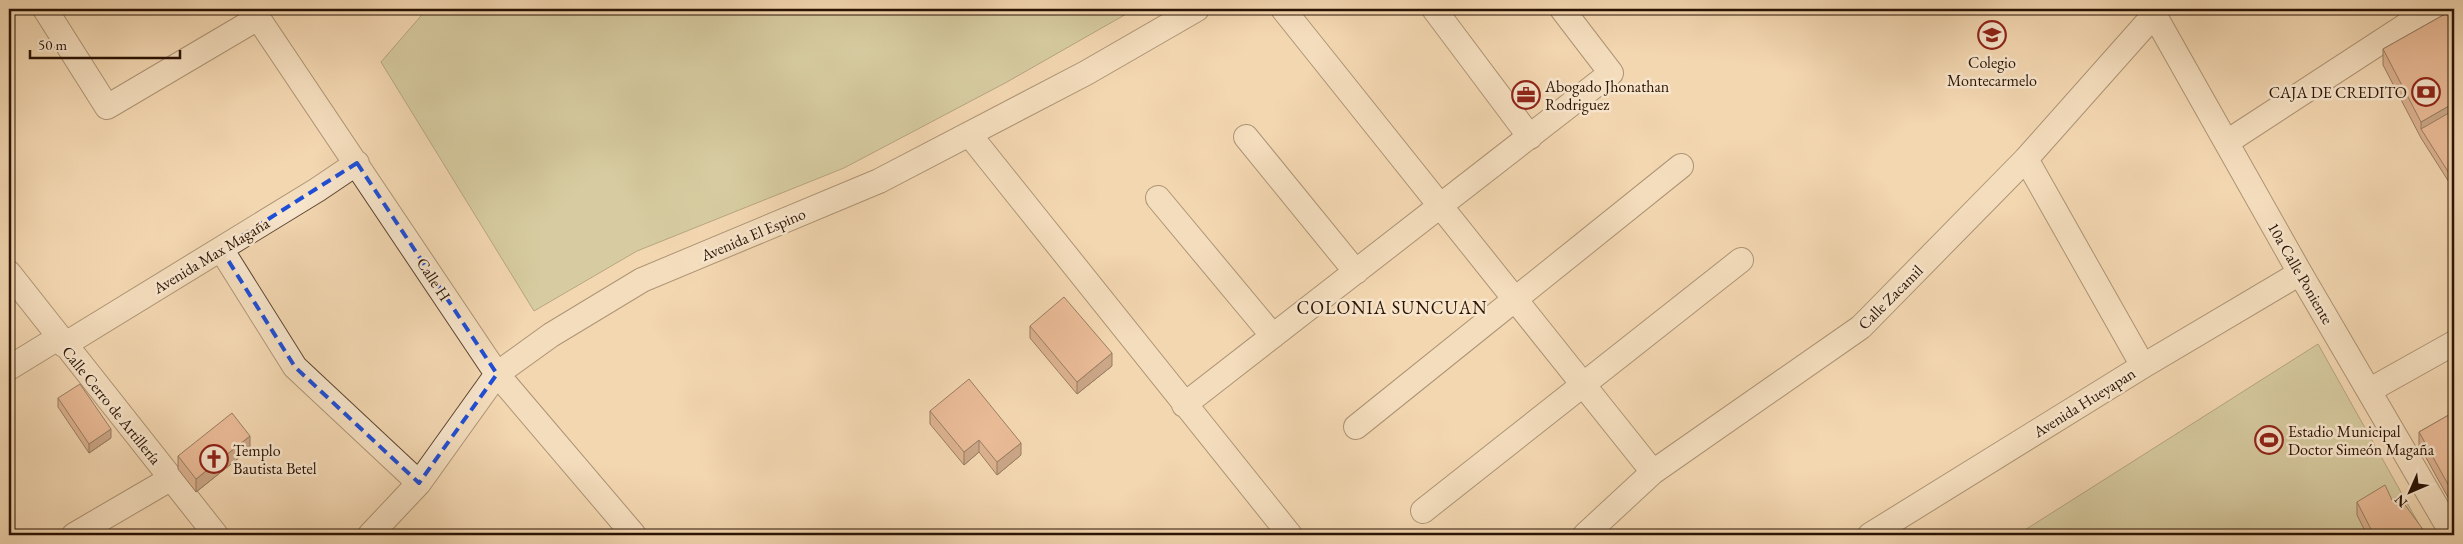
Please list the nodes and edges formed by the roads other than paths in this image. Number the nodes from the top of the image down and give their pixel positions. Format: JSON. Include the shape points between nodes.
{"nodes":[{"id":1,"x":45,"y":9,"type":"edge"},
{"id":2,"x":1197,"y":9,"type":"edge"},
{"id":3,"x":1283,"y":9,"type":"edge"},
{"id":4,"x":1434,"y":9,"type":"edge"},
{"id":5,"x":1562,"y":9,"type":"edge"},
{"id":6,"x":2431,"y":9,"type":"edge"},
{"id":7,"x":2153,"y":12,"type":"edge"},
{"id":8,"x":255,"y":13,"type":"edge"},
{"id":9,"x":969,"y":134,"type":"junction"},
{"id":10,"x":1246,"y":137,"type":"dead end"},
{"id":11,"x":1530,"y":137,"type":"junction"},
{"id":12,"x":2227,"y":142,"type":"junction"},
{"id":13,"x":2026,"y":159,"type":"junction"},
{"id":14,"x":357,"y":163,"type":"junction"},
{"id":15,"x":1681,"y":166,"type":"dead end"},
{"id":16,"x":1158,"y":198,"type":"dead end"},
{"id":17,"x":1441,"y":207,"type":"junction"},
{"id":18,"x":221,"y":249,"type":"junction"},
{"id":19,"x":1741,"y":260,"type":"dead end"},
{"id":20,"x":1356,"y":272,"type":"junction"},
{"id":21,"x":9,"y":273,"type":"edge"},
{"id":22,"x":2300,"y":273,"type":"junction"},
{"id":23,"x":1515,"y":300,"type":"junction"},
{"id":24,"x":1273,"y":336,"type":"junction"},
{"id":25,"x":61,"y":341,"type":"junction"},
{"id":26,"x":2454,"y":343,"type":"edge"},
{"id":27,"x":2143,"y":366,"type":"junction"},
{"id":28,"x":9,"y":368,"type":"edge"},
{"id":29,"x":496,"y":374,"type":"junction"},
{"id":30,"x":1584,"y":385,"type":"junction"},
{"id":31,"x":2370,"y":390,"type":"junction"},
{"id":32,"x":1184,"y":404,"type":"junction"},
{"id":33,"x":1356,"y":427,"type":"dead end"},
{"id":34,"x":1653,"y":472,"type":"junction"},
{"id":35,"x":170,"y":478,"type":"junction"},
{"id":36,"x":419,"y":483,"type":"junction"},
{"id":37,"x":1423,"y":511,"type":"dead end"},
{"id":38,"x":74,"y":535,"type":"edge"},
{"id":39,"x":216,"y":535,"type":"edge"},
{"id":40,"x":370,"y":535,"type":"edge"},
{"id":41,"x":634,"y":535,"type":"edge"},
{"id":42,"x":1290,"y":535,"type":"edge"},
{"id":43,"x":1585,"y":535,"type":"edge"},
{"id":44,"x":1870,"y":535,"type":"edge"},
{"id":45,"x":2453,"y":535,"type":"edge"}],
"edges":[{"from":1,"to":8,"type":"street","via":[[107,107]]},
{"from":2,"to":9,"type":"street","name":"Avenida El Espino","via":[[1086,73]]},
{"from":3,"to":17,"type":"street"},
{"from":4,"to":11,"type":"street"},
{"from":5,"to":11,"type":"street","via":[[1611,73]]},
{"from":6,"to":12,"type":"street"},
{"from":7,"to":12,"type":"street","name":"10a Calle Poniente"},
{"from":7,"to":13,"type":"street","name":"Calle Zacamil"},
{"from":8,"to":14,"type":"street","name":"Calle H"},
{"from":9,"to":29,"type":"street","name":"Avenida El Espino","via":[[879,181],[642,280],[551,335]]},
{"from":9,"to":32,"type":"street"},
{"from":10,"to":20,"type":"street"},
{"from":11,"to":17,"type":"street"},
{"from":12,"to":22,"type":"street","name":"10a Calle Poniente"},
{"from":13,"to":27,"type":"street"},
{"from":13,"to":34,"type":"street","name":"Calle Zacamil","via":[[1862,328]]},
{"from":14,"to":18,"type":"street","name":"Avenida Max Magaña"},
{"from":14,"to":29,"type":"street","name":"Calle H"},
{"from":15,"to":23,"type":"street"},
{"from":16,"to":24,"type":"street"},
{"from":17,"to":20,"type":"street"},
{"from":17,"to":23,"type":"street"},
{"from":18,"to":25,"type":"street","name":"Avenida Max Magaña"},
{"from":18,"to":36,"type":"street","via":[[295,367]]},
{"from":19,"to":30,"type":"street"},
{"from":20,"to":24,"type":"street"},
{"from":21,"to":25,"type":"street","name":"Calle Cerro de Artillería"},
{"from":22,"to":27,"type":"street","name":"Avenida Hueyapan"},
{"from":22,"to":31,"type":"street","name":"10a Calle Poniente"},
{"from":23,"to":30,"type":"street"},
{"from":23,"to":33,"type":"street"},
{"from":24,"to":32,"type":"street"},
{"from":25,"to":28,"type":"street","name":"Avenida Max Magaña"},
{"from":25,"to":35,"type":"street","name":"Calle Cerro de Artillería"},
{"from":26,"to":31,"type":"street"},
{"from":27,"to":44,"type":"street","name":"Avenida Hueyapan"},
{"from":29,"to":36,"type":"street","name":"Avenida El Espino"},
{"from":29,"to":41,"type":"street","name":"Calle H"},
{"from":30,"to":34,"type":"street"},
{"from":30,"to":37,"type":"street"},
{"from":31,"to":45,"type":"street","name":"10a Calle Poniente"},
{"from":32,"to":42,"type":"street"},
{"from":34,"to":43,"type":"street","name":"Calle Zacamil"},
{"from":35,"to":38,"type":"street"},
{"from":35,"to":39,"type":"street","name":"Calle Cerro de Artillería"},
{"from":36,"to":40,"type":"street","name":"Avenida El Espino"}]}
